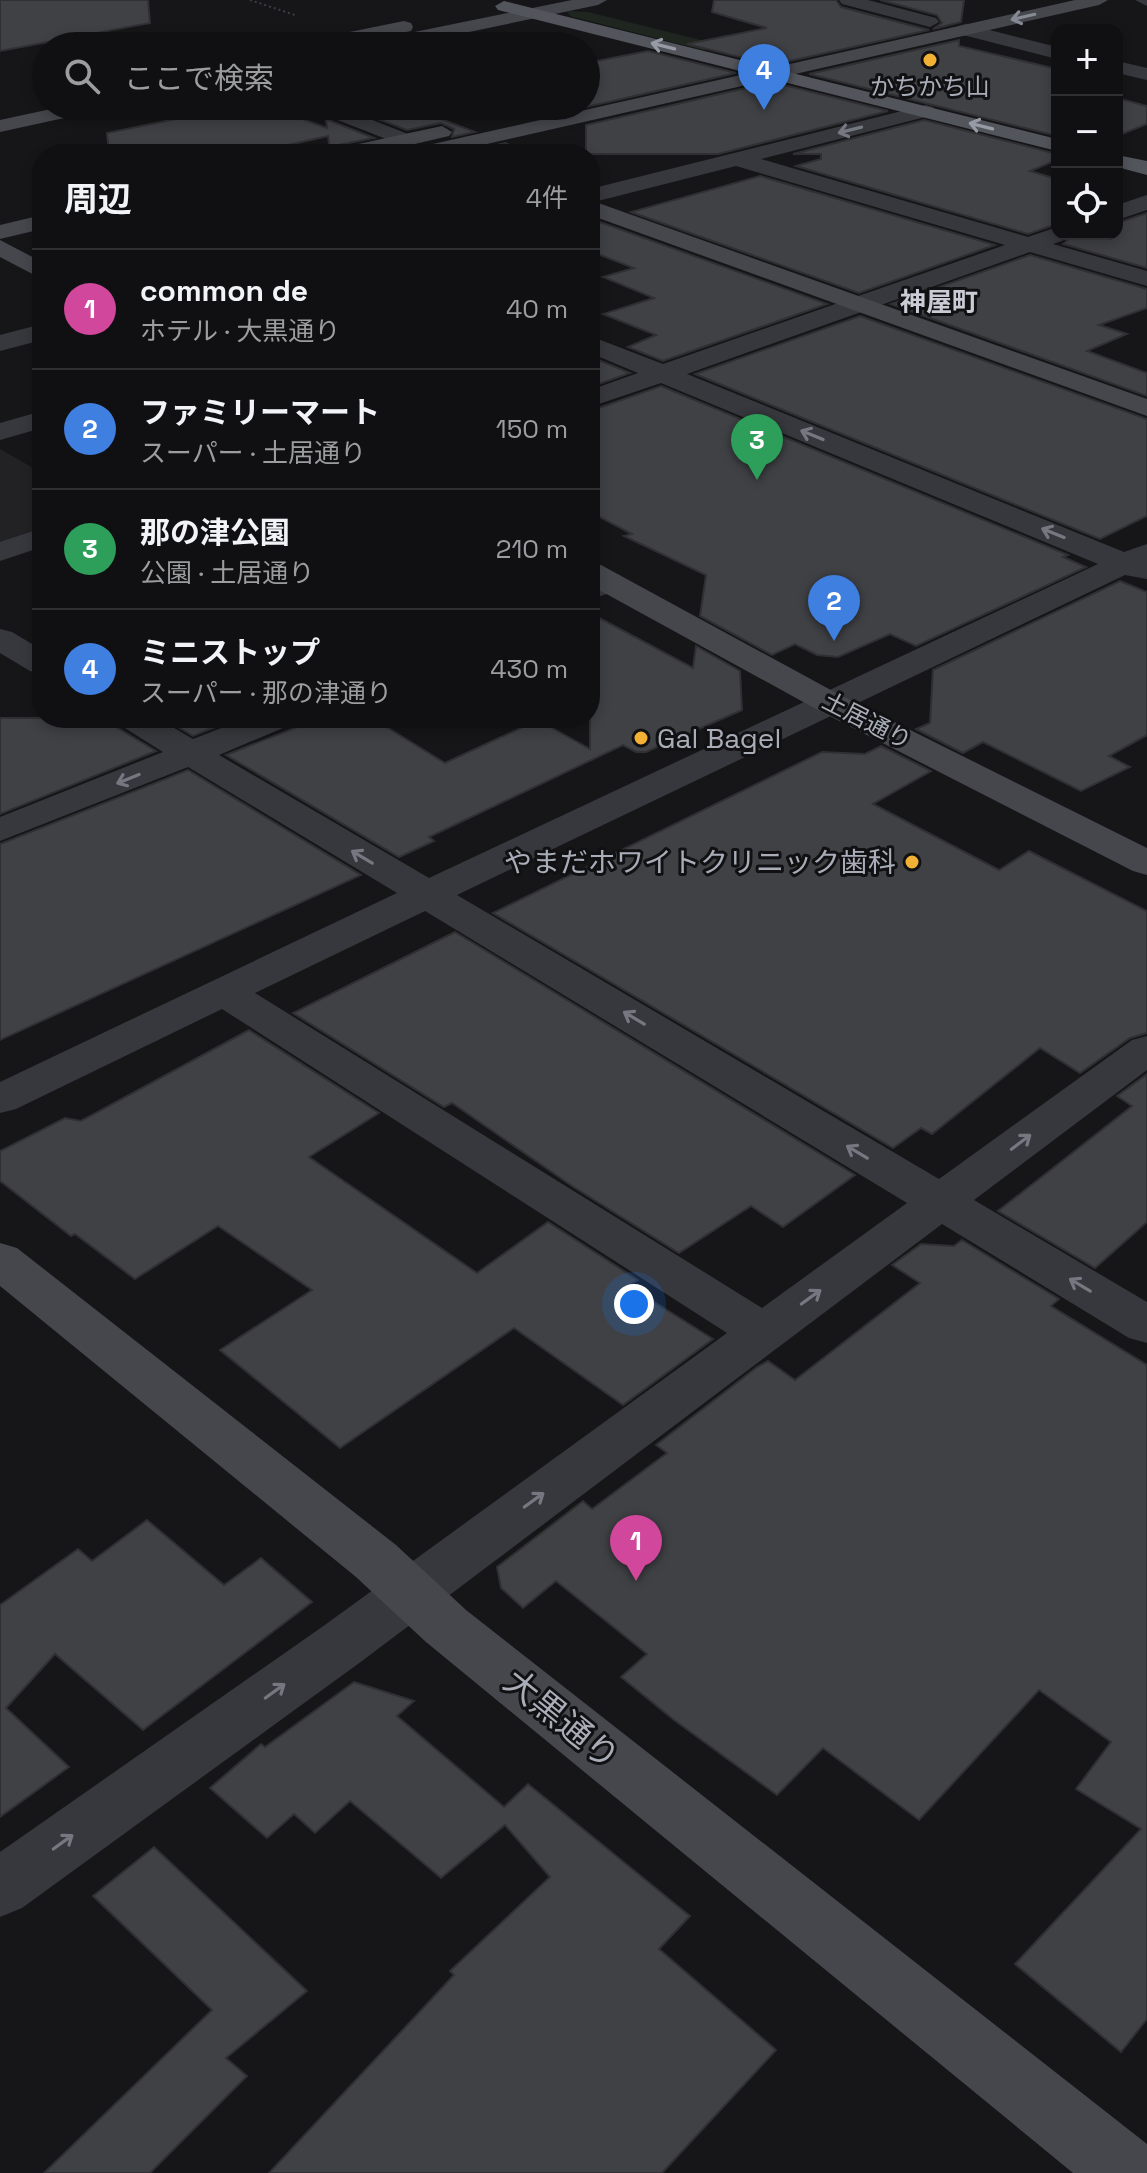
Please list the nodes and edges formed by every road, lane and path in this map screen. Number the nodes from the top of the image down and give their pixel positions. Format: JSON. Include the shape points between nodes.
{"nodes":[{"id":1,"x":848,"y":0,"type":"edge"},
{"id":2,"x":1018,"y":0,"type":"edge"},
{"id":3,"x":1099,"y":0,"type":"edge"},
{"id":4,"x":593,"y":3,"type":"edge"},
{"id":5,"x":504,"y":6,"type":"joint"},
{"id":6,"x":532,"y":7,"type":"edge"},
{"id":7,"x":930,"y":22,"type":"junction"},
{"id":8,"x":966,"y":30,"type":"junction"},
{"id":9,"x":378,"y":32,"type":"edge"},
{"id":10,"x":431,"y":32,"type":"edge"},
{"id":11,"x":1051,"y":51,"type":"edge"},
{"id":12,"x":782,"y":52,"type":"junction"},
{"id":13,"x":825,"y":62,"type":"junction"},
{"id":14,"x":739,"y":65,"type":"junction"},
{"id":15,"x":1123,"y":68,"type":"edge"},
{"id":16,"x":863,"y":72,"type":"dead end"},
{"id":17,"x":773,"y":73,"type":"junction"},
{"id":18,"x":1147,"y":74,"type":"edge"},
{"id":19,"x":600,"y":96,"type":"edge"},
{"id":20,"x":32,"y":104,"type":"edge"},
{"id":21,"x":0,"y":111,"type":"edge"},
{"id":22,"x":600,"y":111,"type":"edge"},
{"id":23,"x":926,"y":111,"type":"junction"},
{"id":24,"x":32,"y":119,"type":"edge"},
{"id":25,"x":353,"y":120,"type":"edge"},
{"id":26,"x":512,"y":120,"type":"edge"},
{"id":27,"x":557,"y":120,"type":"edge"},
{"id":28,"x":0,"y":126,"type":"edge"},
{"id":29,"x":1051,"y":143,"type":"edge"},
{"id":30,"x":412,"y":144,"type":"edge"},
{"id":31,"x":439,"y":144,"type":"edge"},
{"id":32,"x":447,"y":144,"type":"edge"},
{"id":33,"x":737,"y":159,"type":"junction"},
{"id":34,"x":1123,"y":162,"type":"edge"},
{"id":35,"x":1147,"y":168,"type":"edge"},
{"id":36,"x":600,"y":193,"type":"edge"},
{"id":37,"x":1147,"y":202,"type":"edge"},
{"id":38,"x":600,"y":211,"type":"edge"},
{"id":39,"x":1123,"y":211,"type":"edge"},
{"id":40,"x":32,"y":227,"type":"edge"},
{"id":41,"x":1051,"y":237,"type":"edge"},
{"id":42,"x":32,"y":241,"type":"edge"},
{"id":43,"x":1,"y":244,"type":"edge"},
{"id":44,"x":1030,"y":245,"type":"junction"},
{"id":45,"x":32,"y":265,"type":"edge"},
{"id":46,"x":1147,"y":279,"type":"edge"},
{"id":47,"x":862,"y":306,"type":"junction"},
{"id":48,"x":32,"y":335,"type":"edge"},
{"id":49,"x":0,"y":343,"type":"edge"},
{"id":50,"x":600,"y":348,"type":"edge"},
{"id":51,"x":664,"y":375,"type":"junction"},
{"id":52,"x":600,"y":396,"type":"edge"},
{"id":53,"x":1147,"y":408,"type":"edge"},
{"id":54,"x":32,"y":422,"type":"edge"},
{"id":55,"x":0,"y":432,"type":"edge"},
{"id":56,"x":32,"y":541,"type":"edge"},
{"id":57,"x":0,"y":552,"type":"edge"},
{"id":58,"x":1140,"y":563,"type":"edge"},
{"id":59,"x":600,"y":583,"type":"edge"},
{"id":60,"x":0,"y":639,"type":"edge"},
{"id":61,"x":29,"y":660,"type":"edge"},
{"id":62,"x":828,"y":702,"type":"junction"},
{"id":63,"x":148,"y":728,"type":"edge"},
{"id":64,"x":254,"y":728,"type":"edge"},
{"id":65,"x":191,"y":754,"type":"junction"},
{"id":66,"x":0,"y":830,"type":"edge"},
{"id":67,"x":1147,"y":863,"type":"edge"},
{"id":68,"x":425,"y":895,"type":"junction"},
{"id":69,"x":224,"y":992,"type":"junction"},
{"id":70,"x":1147,"y":1049,"type":"edge"},
{"id":71,"x":0,"y":1099,"type":"edge"},
{"id":72,"x":941,"y":1202,"type":"junction"},
{"id":73,"x":0,"y":1260,"type":"edge"},
{"id":74,"x":1147,"y":1325,"type":"edge"},
{"id":75,"x":763,"y":1332,"type":"junction"},
{"id":76,"x":409,"y":1592,"type":"junction"},
{"id":77,"x":0,"y":1888,"type":"edge"},
{"id":78,"x":1128,"y":2173,"type":"edge"}],
"edges":[{"from":1,"to":7,"type":"street"},
{"from":2,"to":7,"type":"street"},
{"from":3,"to":8,"type":"street","one_way":true},
{"from":4,"to":6,"type":"street"},
{"from":5,"to":6,"type":"main road"},
{"from":5,"to":9,"type":"street"},
{"from":6,"to":10,"type":"street"},
{"from":14,"to":6,"type":"main road","one_way":true},
{"from":7,"to":12,"type":"street"},
{"from":8,"to":11,"type":"street"},
{"from":8,"to":13,"type":"street"},
{"from":12,"to":13,"type":"main road"},
{"from":12,"to":14,"type":"street"},
{"from":13,"to":16,"type":"main road"},
{"from":13,"to":17,"type":"street"},
{"from":14,"to":17,"type":"main road"},
{"from":14,"to":19,"type":"street"},
{"from":15,"to":18,"type":"street"},
{"from":17,"to":22,"type":"street"},
{"from":17,"to":23,"type":"main road"},
{"from":20,"to":21,"type":"street"},
{"from":29,"to":23,"type":"main road","one_way":true},
{"from":23,"to":33,"type":"street","one_way":true},
{"from":24,"to":28,"type":"street"},
{"from":25,"to":30,"type":"street"},
{"from":26,"to":31,"type":"street"},
{"from":27,"to":32,"type":"street"},
{"from":33,"to":36,"type":"street"},
{"from":33,"to":44,"type":"street"},
{"from":34,"to":35,"type":"main road"},
{"from":37,"to":39,"type":"street"},
{"from":38,"to":47,"type":"street"},
{"from":40,"to":43,"type":"street"},
{"from":41,"to":44,"type":"street"},
{"from":42,"to":43,"type":"street"},
{"from":43,"to":45,"type":"street"},
{"from":44,"to":46,"type":"street"},
{"from":44,"to":47,"type":"street"},
{"from":47,"to":51,"type":"street"},
{"from":47,"to":53,"type":"street"},
{"from":48,"to":49,"type":"street"},
{"from":50,"to":51,"type":"street"},
{"from":51,"to":52,"type":"street"},
{"from":58,"to":51,"type":"street","one_way":true},
{"from":54,"to":55,"type":"street"},
{"from":56,"to":57,"type":"street"},
{"from":58,"to":62,"type":"street"},
{"from":59,"to":62,"type":"street","name":"土居通り"},
{"from":60,"to":61,"type":"street"},
{"from":62,"to":67,"type":"street","name":"土居通り"},
{"from":62,"to":68,"type":"street"},
{"from":63,"to":65,"type":"street"},
{"from":64,"to":65,"type":"street"},
{"from":65,"to":66,"type":"street","one_way":true},
{"from":68,"to":65,"type":"street","one_way":true},
{"from":68,"to":69,"type":"street"},
{"from":72,"to":68,"type":"street","one_way":true},
{"from":69,"to":71,"type":"street"},
{"from":69,"to":75,"type":"street"},
{"from":72,"to":70,"type":"street","one_way":true},
{"from":74,"to":72,"type":"street","one_way":true},
{"from":75,"to":72,"type":"street","one_way":true},
{"from":73,"to":76,"type":"street","name":"大黒通り"},
{"from":76,"to":75,"type":"street","one_way":true},
{"from":77,"to":76,"type":"street","one_way":true},
{"from":76,"to":78,"type":"street","name":"大黒通り"}]}
